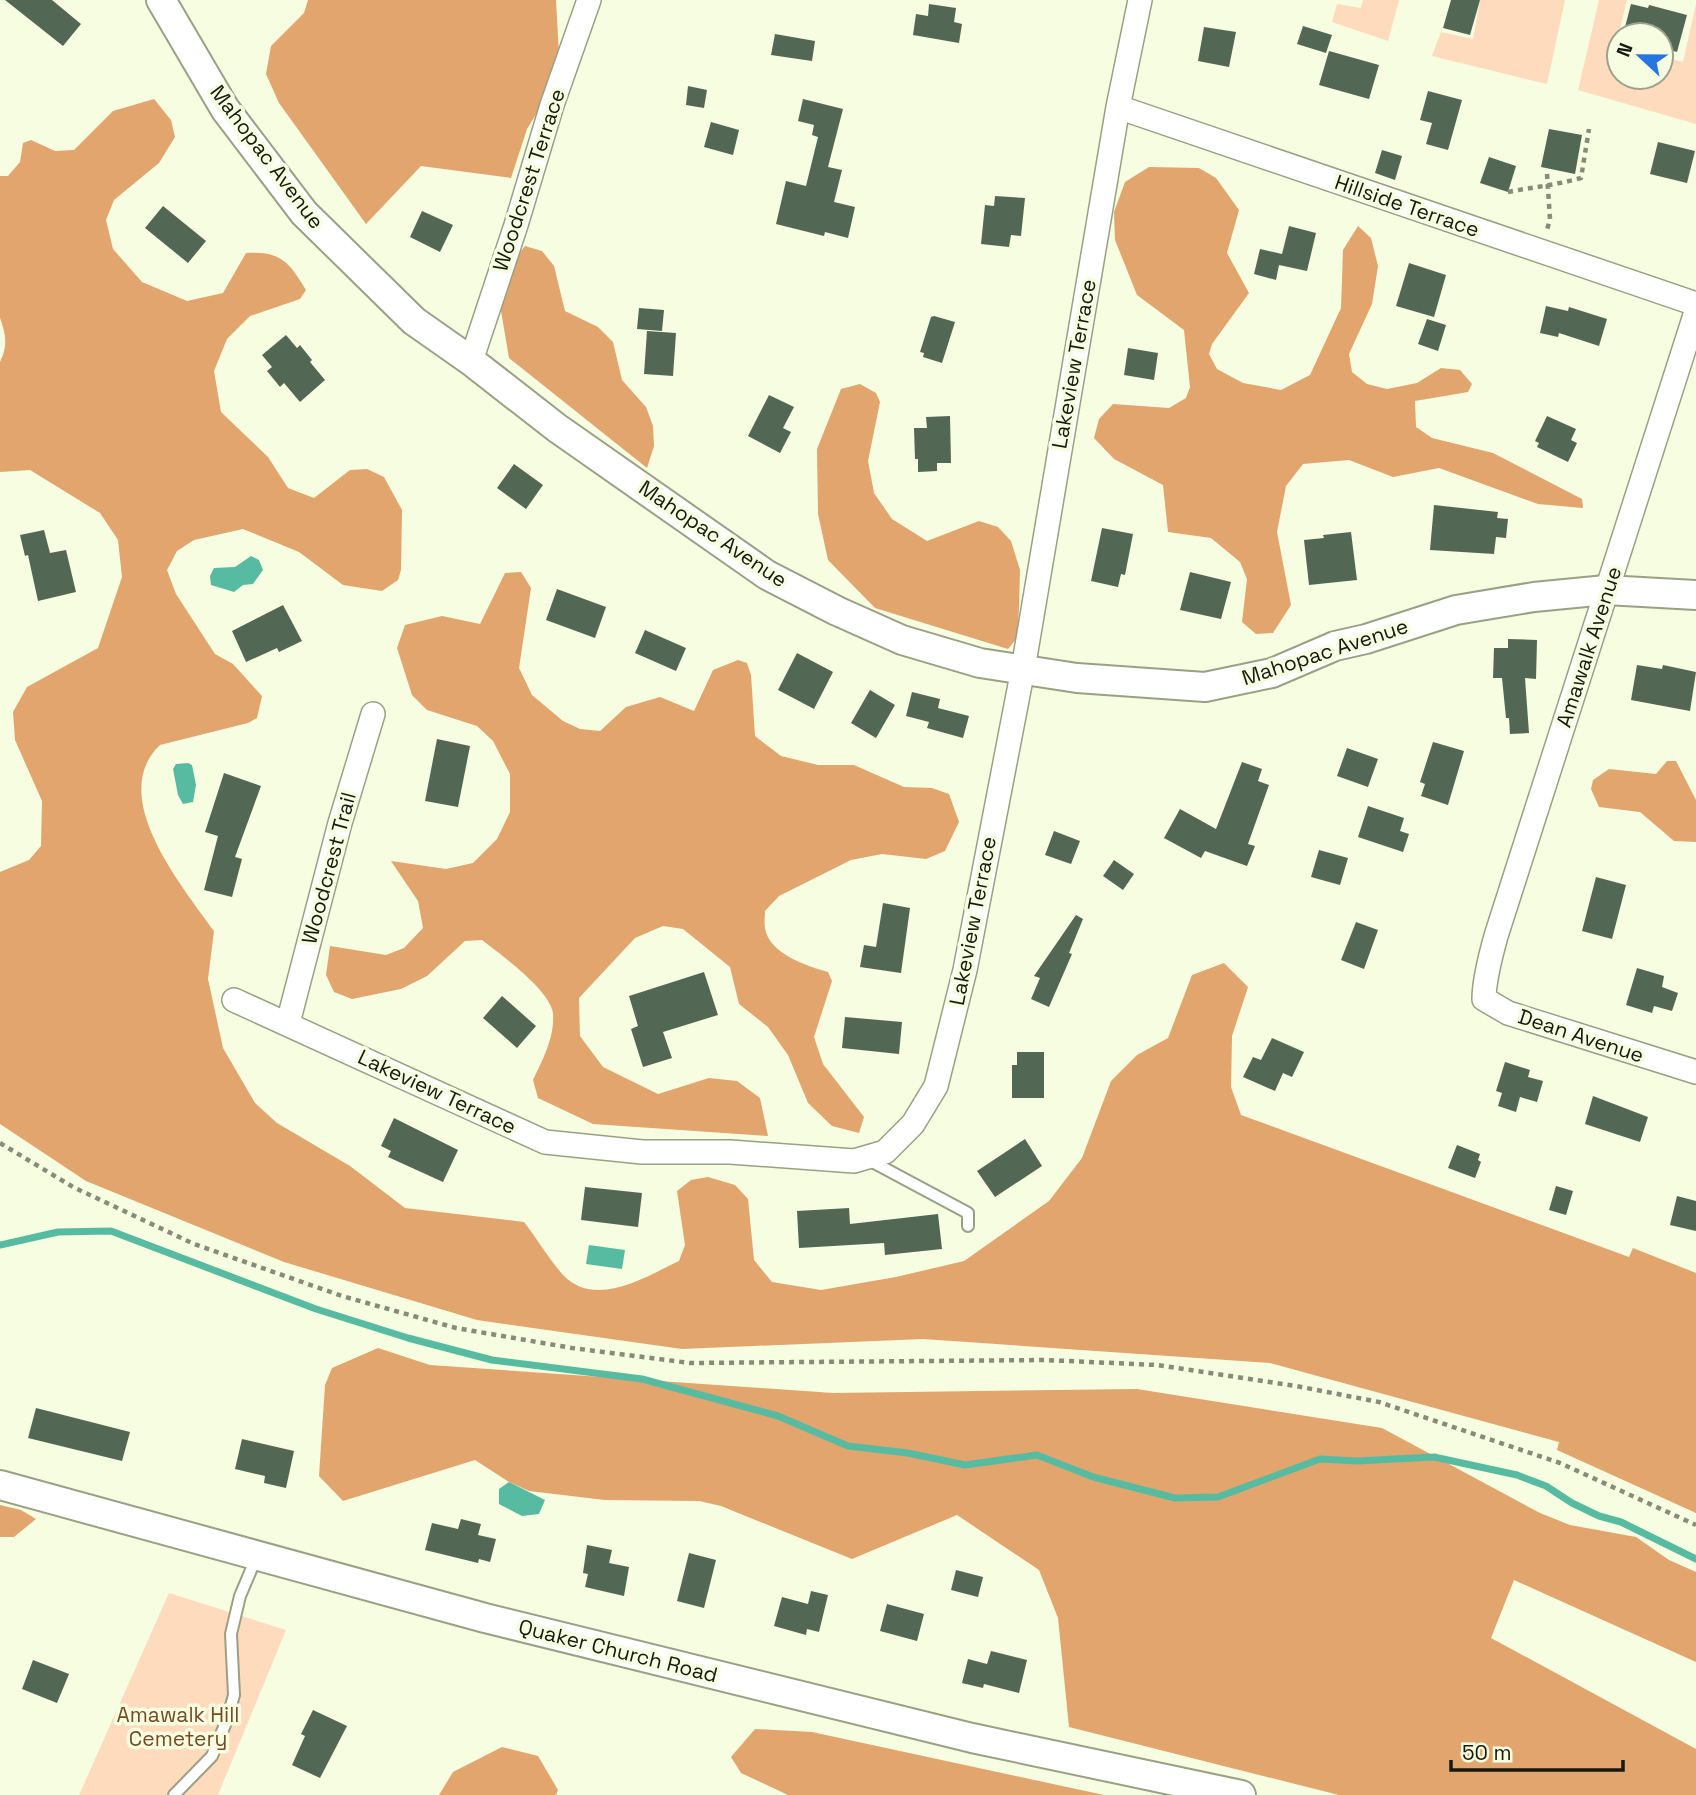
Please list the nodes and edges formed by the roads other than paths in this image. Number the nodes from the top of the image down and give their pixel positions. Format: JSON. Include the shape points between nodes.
{"nodes":[{"id":1,"x":161,"y":0,"type":"edge"},
{"id":2,"x":589,"y":0,"type":"edge"},
{"id":3,"x":1140,"y":0,"type":"edge"},
{"id":4,"x":1118,"y":107,"type":"junction"},
{"id":5,"x":1696,"y":304,"type":"edge"},
{"id":6,"x":1696,"y":312,"type":"edge"},
{"id":7,"x":471,"y":361,"type":"junction"},
{"id":8,"x":1606,"y":590,"type":"junction"},
{"id":9,"x":1696,"y":595,"type":"edge"},
{"id":10,"x":1023,"y":669,"type":"junction"},
{"id":11,"x":373,"y":714,"type":"dead end"},
{"id":12,"x":1484,"y":982,"type":"joint"},
{"id":13,"x":234,"y":1000,"type":"dead end"},
{"id":14,"x":288,"y":1023,"type":"junction"},
{"id":15,"x":1696,"y":1072,"type":"edge"},
{"id":16,"x":865,"y":1157,"type":"junction"},
{"id":17,"x":968,"y":1226,"type":"dead end"},
{"id":18,"x":0,"y":1485,"type":"edge"},
{"id":19,"x":257,"y":1556,"type":"junction"},
{"id":20,"x":174,"y":1795,"type":"edge"},
{"id":21,"x":1241,"y":1795,"type":"edge"}],
"edges":[{"from":1,"to":7,"type":"street","name":"Mahopac Avenue","via":[[225,109],[304,213],[414,321]]},
{"from":2,"to":7,"type":"street","name":"Woodcrest Terrace"},
{"from":3,"to":4,"type":"street","name":"Lakeview Terrace"},
{"from":4,"to":5,"type":"street","name":"Hillside Terrace"},
{"from":4,"to":10,"type":"street","name":"Lakeview Terrace"},
{"from":6,"to":8,"type":"street","name":"Amawalk Avenue"},
{"from":7,"to":10,"type":"street","name":"Mahopac Avenue","via":[[557,428],[767,575],[902,640],[980,663]]},
{"from":8,"to":9,"type":"street","name":"Mahopac Avenue"},
{"from":8,"to":10,"type":"street","name":"Mahopac Avenue","via":[[1456,610],[1335,646],[1272,673],[1205,687],[1077,678]]},
{"from":8,"to":12,"type":"street","name":"Amawalk Avenue"},
{"from":10,"to":16,"type":"street","name":"Lakeview Terrace","via":[[965,970],[936,1086],[913,1124],[885,1152]]},
{"from":11,"to":14,"type":"street","name":"Woodcrest Trail"},
{"from":12,"to":15,"type":"street","name":"Dean Avenue","via":[[1484,999],[1508,1013]]},
{"from":13,"to":14,"type":"street","name":"Lakeview Terrace"},
{"from":14,"to":16,"type":"street","name":"Lakeview Terrace","via":[[545,1142],[642,1152],[730,1152],[854,1161]]},
{"from":16,"to":17,"type":"lane","via":[[968,1213]]},
{"from":18,"to":19,"type":"street","name":"Quaker Church Road"},
{"from":19,"to":20,"type":"lane","via":[[230,1634],[234,1695],[227,1720],[212,1756]]},
{"from":19,"to":21,"type":"street","name":"Quaker Church Road","via":[[485,1618],[972,1738]]}]}
